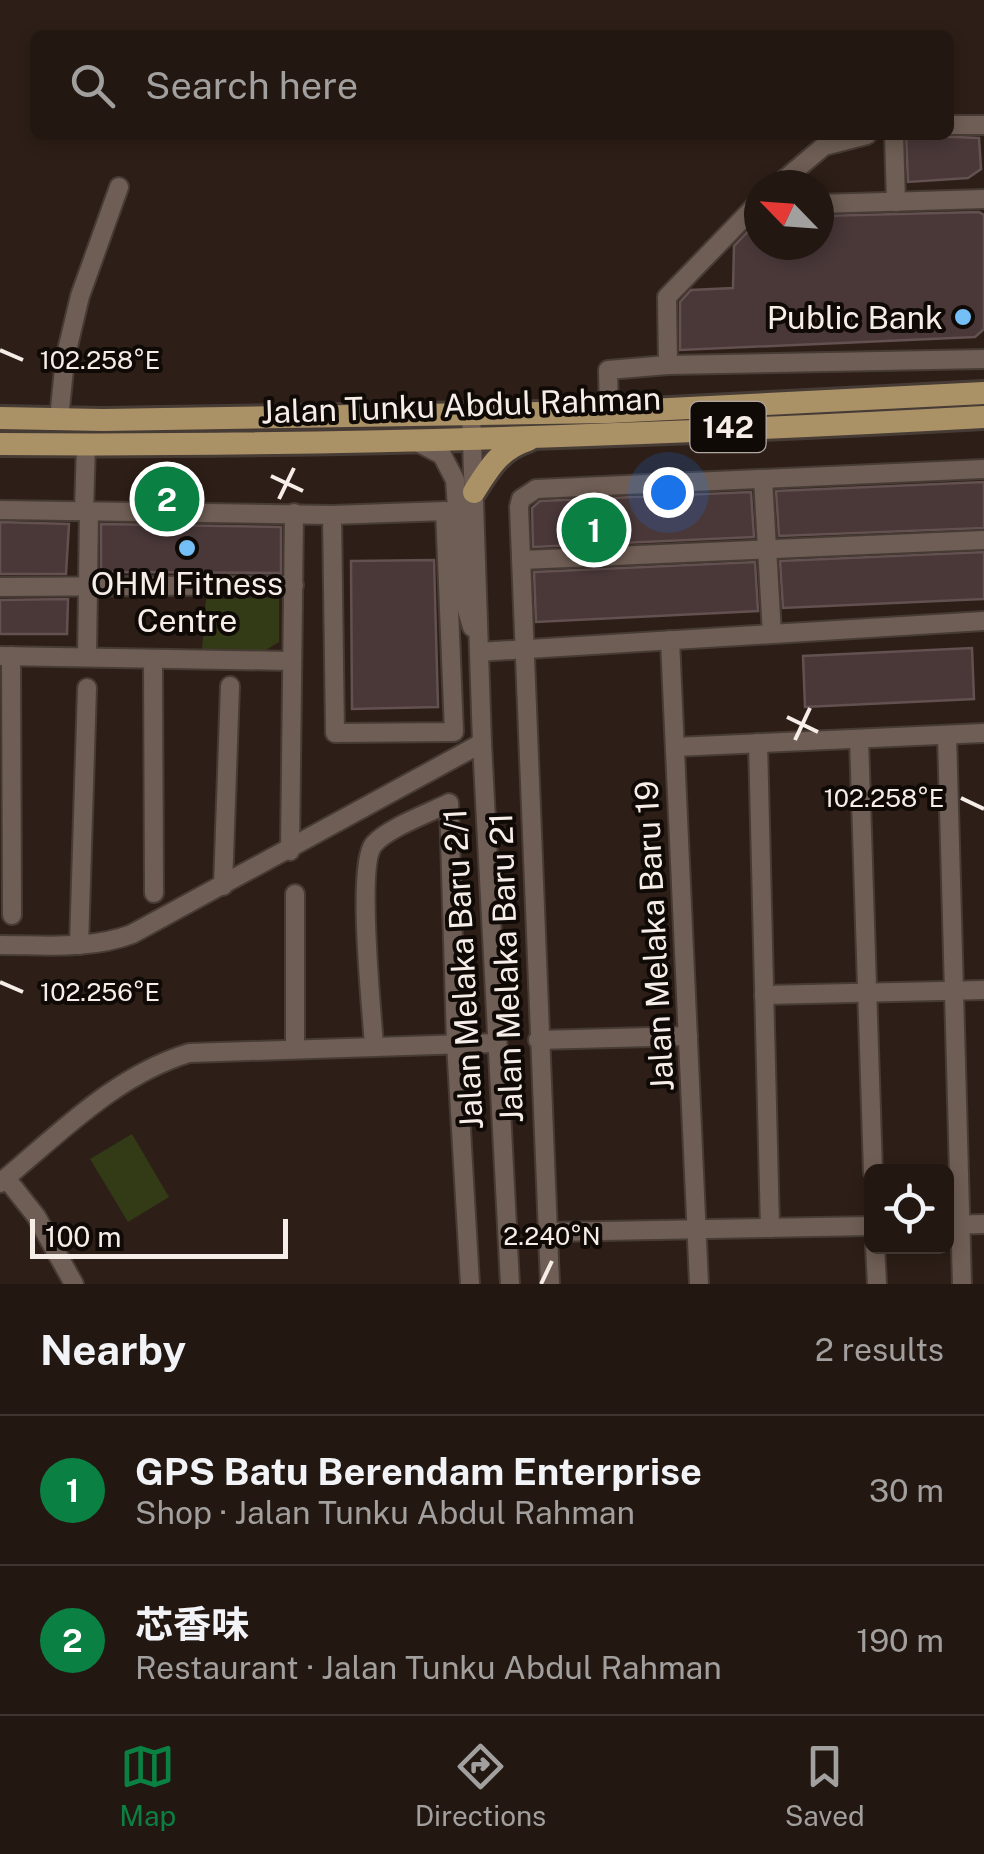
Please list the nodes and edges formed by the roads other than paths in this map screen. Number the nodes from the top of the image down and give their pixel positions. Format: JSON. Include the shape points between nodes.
{"nodes":[{"id":1,"x":954,"y":124,"type":"edge"},
{"id":2,"x":984,"y":125,"type":"edge"},
{"id":3,"x":848,"y":140,"type":"edge"},
{"id":4,"x":894,"y":140,"type":"edge"},
{"id":5,"x":796,"y":170,"type":"edge"},
{"id":6,"x":119,"y":187,"type":"dead end"},
{"id":7,"x":984,"y":198,"type":"edge"},
{"id":8,"x":896,"y":202,"type":"junction"},
{"id":9,"x":834,"y":204,"type":"edge"},
{"id":10,"x":744,"y":218,"type":"edge"},
{"id":11,"x":984,"y":359,"type":"edge"},
{"id":12,"x":668,"y":365,"type":"junction"},
{"id":13,"x":984,"y":393,"type":"edge"},
{"id":14,"x":471,"y":412,"type":"junction"},
{"id":15,"x":610,"y":412,"type":"junction"},
{"id":16,"x":984,"y":417,"type":"edge"},
{"id":17,"x":0,"y":418,"type":"edge"},
{"id":18,"x":59,"y":418,"type":"junction"},
{"id":19,"x":541,"y":436,"type":"junction"},
{"id":20,"x":412,"y":440,"type":"junction"},
{"id":21,"x":472,"y":440,"type":"junction"},
{"id":22,"x":0,"y":444,"type":"edge"},
{"id":23,"x":86,"y":445,"type":"junction"},
{"id":24,"x":984,"y":469,"type":"edge"},
{"id":25,"x":764,"y":480,"type":"junction"},
{"id":26,"x":474,"y":492,"type":"junction"},
{"id":27,"x":0,"y":510,"type":"edge"},
{"id":28,"x":87,"y":511,"type":"junction"},
{"id":29,"x":294,"y":513,"type":"junction"},
{"id":30,"x":332,"y":514,"type":"junction"},
{"id":31,"x":984,"y":540,"type":"edge"},
{"id":32,"x":766,"y":550,"type":"junction"},
{"id":33,"x":522,"y":560,"type":"junction"},
{"id":34,"x":294,"y":585,"type":"junction"},
{"id":35,"x":0,"y":587,"type":"edge"},
{"id":36,"x":86,"y":588,"type":"junction"},
{"id":37,"x":984,"y":621,"type":"edge"},
{"id":38,"x":772,"y":634,"type":"junction"},
{"id":39,"x":670,"y":640,"type":"junction"},
{"id":40,"x":523,"y":649,"type":"junction"},
{"id":41,"x":479,"y":652,"type":"junction"},
{"id":42,"x":6,"y":656,"type":"edge"},
{"id":43,"x":86,"y":657,"type":"junction"},
{"id":44,"x":153,"y":659,"type":"junction"},
{"id":45,"x":291,"y":661,"type":"junction"},
{"id":46,"x":6,"y":686,"type":"edge"},
{"id":47,"x":230,"y":686,"type":"dead end"},
{"id":48,"x":86,"y":688,"type":"dead end"},
{"id":49,"x":984,"y":733,"type":"edge"},
{"id":50,"x":947,"y":734,"type":"junction"},
{"id":51,"x":858,"y":738,"type":"junction"},
{"id":52,"x":482,"y":743,"type":"junction"},
{"id":53,"x":758,"y":743,"type":"junction"},
{"id":54,"x":675,"y":747,"type":"junction"},
{"id":55,"x":290,"y":851,"type":"junction"},
{"id":56,"x":222,"y":886,"type":"junction"},
{"id":57,"x":154,"y":893,"type":"dead end"},
{"id":58,"x":295,"y":894,"type":"dead end"},
{"id":59,"x":12,"y":915,"type":"dead end"},
{"id":60,"x":0,"y":945,"type":"edge"},
{"id":61,"x":79,"y":945,"type":"junction"},
{"id":62,"x":953,"y":990,"type":"junction"},
{"id":63,"x":984,"y":990,"type":"edge"},
{"id":64,"x":869,"y":992,"type":"junction"},
{"id":65,"x":764,"y":994,"type":"junction"},
{"id":66,"x":688,"y":1036,"type":"junction"},
{"id":67,"x":538,"y":1040,"type":"junction"},
{"id":68,"x":496,"y":1042,"type":"junction"},
{"id":69,"x":456,"y":1043,"type":"junction"},
{"id":70,"x":374,"y":1046,"type":"junction"},
{"id":71,"x":296,"y":1049,"type":"junction"},
{"id":72,"x":873,"y":1164,"type":"edge"},
{"id":73,"x":953,"y":1164,"type":"edge"},
{"id":74,"x":3,"y":1180,"type":"edge"},
{"id":75,"x":984,"y":1224,"type":"edge"},
{"id":76,"x":954,"y":1225,"type":"edge"},
{"id":77,"x":864,"y":1226,"type":"edge"},
{"id":78,"x":770,"y":1228,"type":"junction"},
{"id":79,"x":697,"y":1229,"type":"junction"},
{"id":80,"x":548,"y":1232,"type":"junction"},
{"id":81,"x":954,"y":1232,"type":"edge"},
{"id":82,"x":875,"y":1254,"type":"edge"},
{"id":83,"x":74,"y":1284,"type":"edge"},
{"id":84,"x":470,"y":1284,"type":"edge"},
{"id":85,"x":510,"y":1284,"type":"edge"},
{"id":86,"x":550,"y":1284,"type":"edge"},
{"id":87,"x":700,"y":1284,"type":"edge"},
{"id":88,"x":877,"y":1284,"type":"edge"},
{"id":89,"x":962,"y":1284,"type":"edge"}],
"edges":[{"from":1,"to":2,"type":"street"},
{"from":3,"to":5,"type":"street","via":[[824,146]]},
{"from":4,"to":8,"type":"street"},
{"from":6,"to":18,"type":"street","via":[[80,296]]},
{"from":7,"to":8,"type":"street"},
{"from":8,"to":9,"type":"street"},
{"from":10,"to":12,"type":"street","via":[[667,297]]},
{"from":11,"to":12,"type":"street"},
{"from":12,"to":15,"type":"street","via":[[608,370]]},
{"from":13,"to":15,"type":"main road","name":"Jalan Tunku Abdul Rahman","number":"142"},
{"from":14,"to":15,"type":"main road","name":"Jalan Tunku Abdul Rahman","number":"142"},
{"from":14,"to":18,"type":"main road","name":"Jalan Tunku Abdul Rahman","number":"142"},
{"from":14,"to":21,"type":"street"},
{"from":16,"to":19,"type":"main road","name":"Jalan Tunku Abdul Rahman","number":"142"},
{"from":17,"to":18,"type":"main road","name":"Jalan Tunku Abdul Rahman","number":"142"},
{"from":19,"to":21,"type":"main road","name":"Jalan Tunku Abdul Rahman","number":"142"},
{"from":19,"to":26,"type":"main road","via":[[506,449]]},
{"from":20,"to":21,"type":"main road","name":"Jalan Tunku Abdul Rahman","number":"142"},
{"from":20,"to":23,"type":"main road","name":"Jalan Tunku Abdul Rahman","number":"142"},
{"from":20,"to":41,"type":"street","via":[[442,455],[455,480],[463,596]]},
{"from":21,"to":26,"type":"street"},
{"from":22,"to":23,"type":"main road","name":"Jalan Tunku Abdul Rahman","number":"142"},
{"from":23,"to":28,"type":"street"},
{"from":24,"to":25,"type":"street","name":"Jalan Melaka Baru 21"},
{"from":25,"to":32,"type":"street"},
{"from":25,"to":33,"type":"street","name":"Jalan Melaka Baru 21","via":[[536,490],[519,507]]},
{"from":26,"to":41,"type":"street"},
{"from":27,"to":28,"type":"street"},
{"from":28,"to":29,"type":"street"},
{"from":28,"to":36,"type":"street"},
{"from":29,"to":30,"type":"street"},
{"from":29,"to":34,"type":"street"},
{"from":30,"to":30,"type":"street","via":[[445,511],[454,732],[335,733]]},
{"from":31,"to":32,"type":"street"},
{"from":32,"to":33,"type":"street"},
{"from":32,"to":38,"type":"street"},
{"from":33,"to":40,"type":"street","name":"Jalan Melaka Baru 21"},
{"from":34,"to":36,"type":"street"},
{"from":34,"to":45,"type":"street"},
{"from":35,"to":36,"type":"street"},
{"from":36,"to":43,"type":"street"},
{"from":37,"to":38,"type":"street"},
{"from":38,"to":39,"type":"street"},
{"from":39,"to":40,"type":"street"},
{"from":39,"to":54,"type":"street","name":"Jalan Melaka Baru 19"},
{"from":40,"to":41,"type":"street"},
{"from":40,"to":67,"type":"street","name":"Jalan Melaka Baru 21"},
{"from":41,"to":52,"type":"street","name":"Jalan Melaka Baru 2/1"},
{"from":42,"to":43,"type":"street"},
{"from":42,"to":46,"type":"street"},
{"from":43,"to":44,"type":"street"},
{"from":44,"to":45,"type":"street"},
{"from":44,"to":57,"type":"street"},
{"from":45,"to":55,"type":"street"},
{"from":46,"to":59,"type":"street"},
{"from":47,"to":56,"type":"street"},
{"from":48,"to":61,"type":"street"},
{"from":49,"to":50,"type":"street"},
{"from":50,"to":51,"type":"street"},
{"from":50,"to":62,"type":"street"},
{"from":51,"to":53,"type":"street"},
{"from":51,"to":64,"type":"street"},
{"from":52,"to":55,"type":"street"},
{"from":52,"to":68,"type":"street","name":"Jalan Melaka Baru 2/1"},
{"from":53,"to":54,"type":"street"},
{"from":53,"to":65,"type":"street"},
{"from":54,"to":66,"type":"street","name":"Jalan Melaka Baru 19"},
{"from":55,"to":56,"type":"street"},
{"from":56,"to":61,"type":"street","via":[[132,934]]},
{"from":58,"to":71,"type":"street"},
{"from":60,"to":61,"type":"street"},
{"from":62,"to":63,"type":"street"},
{"from":62,"to":64,"type":"street"},
{"from":62,"to":73,"type":"street"},
{"from":64,"to":65,"type":"street"},
{"from":64,"to":72,"type":"street"},
{"from":65,"to":78,"type":"street"},
{"from":66,"to":67,"type":"street"},
{"from":66,"to":79,"type":"street","name":"Jalan Melaka Baru 19"},
{"from":67,"to":80,"type":"street","name":"Jalan Melaka Baru 21"},
{"from":68,"to":69,"type":"street"},
{"from":68,"to":85,"type":"street","name":"Jalan Melaka Baru 2/1"},
{"from":69,"to":70,"type":"street"},
{"from":69,"to":70,"type":"street","via":[[450,803],[377,839],[368,851]]},
{"from":69,"to":84,"type":"street"},
{"from":70,"to":71,"type":"street"},
{"from":71,"to":74,"type":"street","via":[[189,1052],[154,1063]]},
{"from":74,"to":83,"type":"street","via":[[36,1216]]},
{"from":75,"to":76,"type":"street"},
{"from":77,"to":78,"type":"street"},
{"from":78,"to":79,"type":"street"},
{"from":79,"to":80,"type":"street"},
{"from":79,"to":87,"type":"street","name":"Jalan Melaka Baru 19"},
{"from":80,"to":86,"type":"street","name":"Jalan Melaka Baru 21"},
{"from":81,"to":89,"type":"street"},
{"from":82,"to":88,"type":"street"}]}
